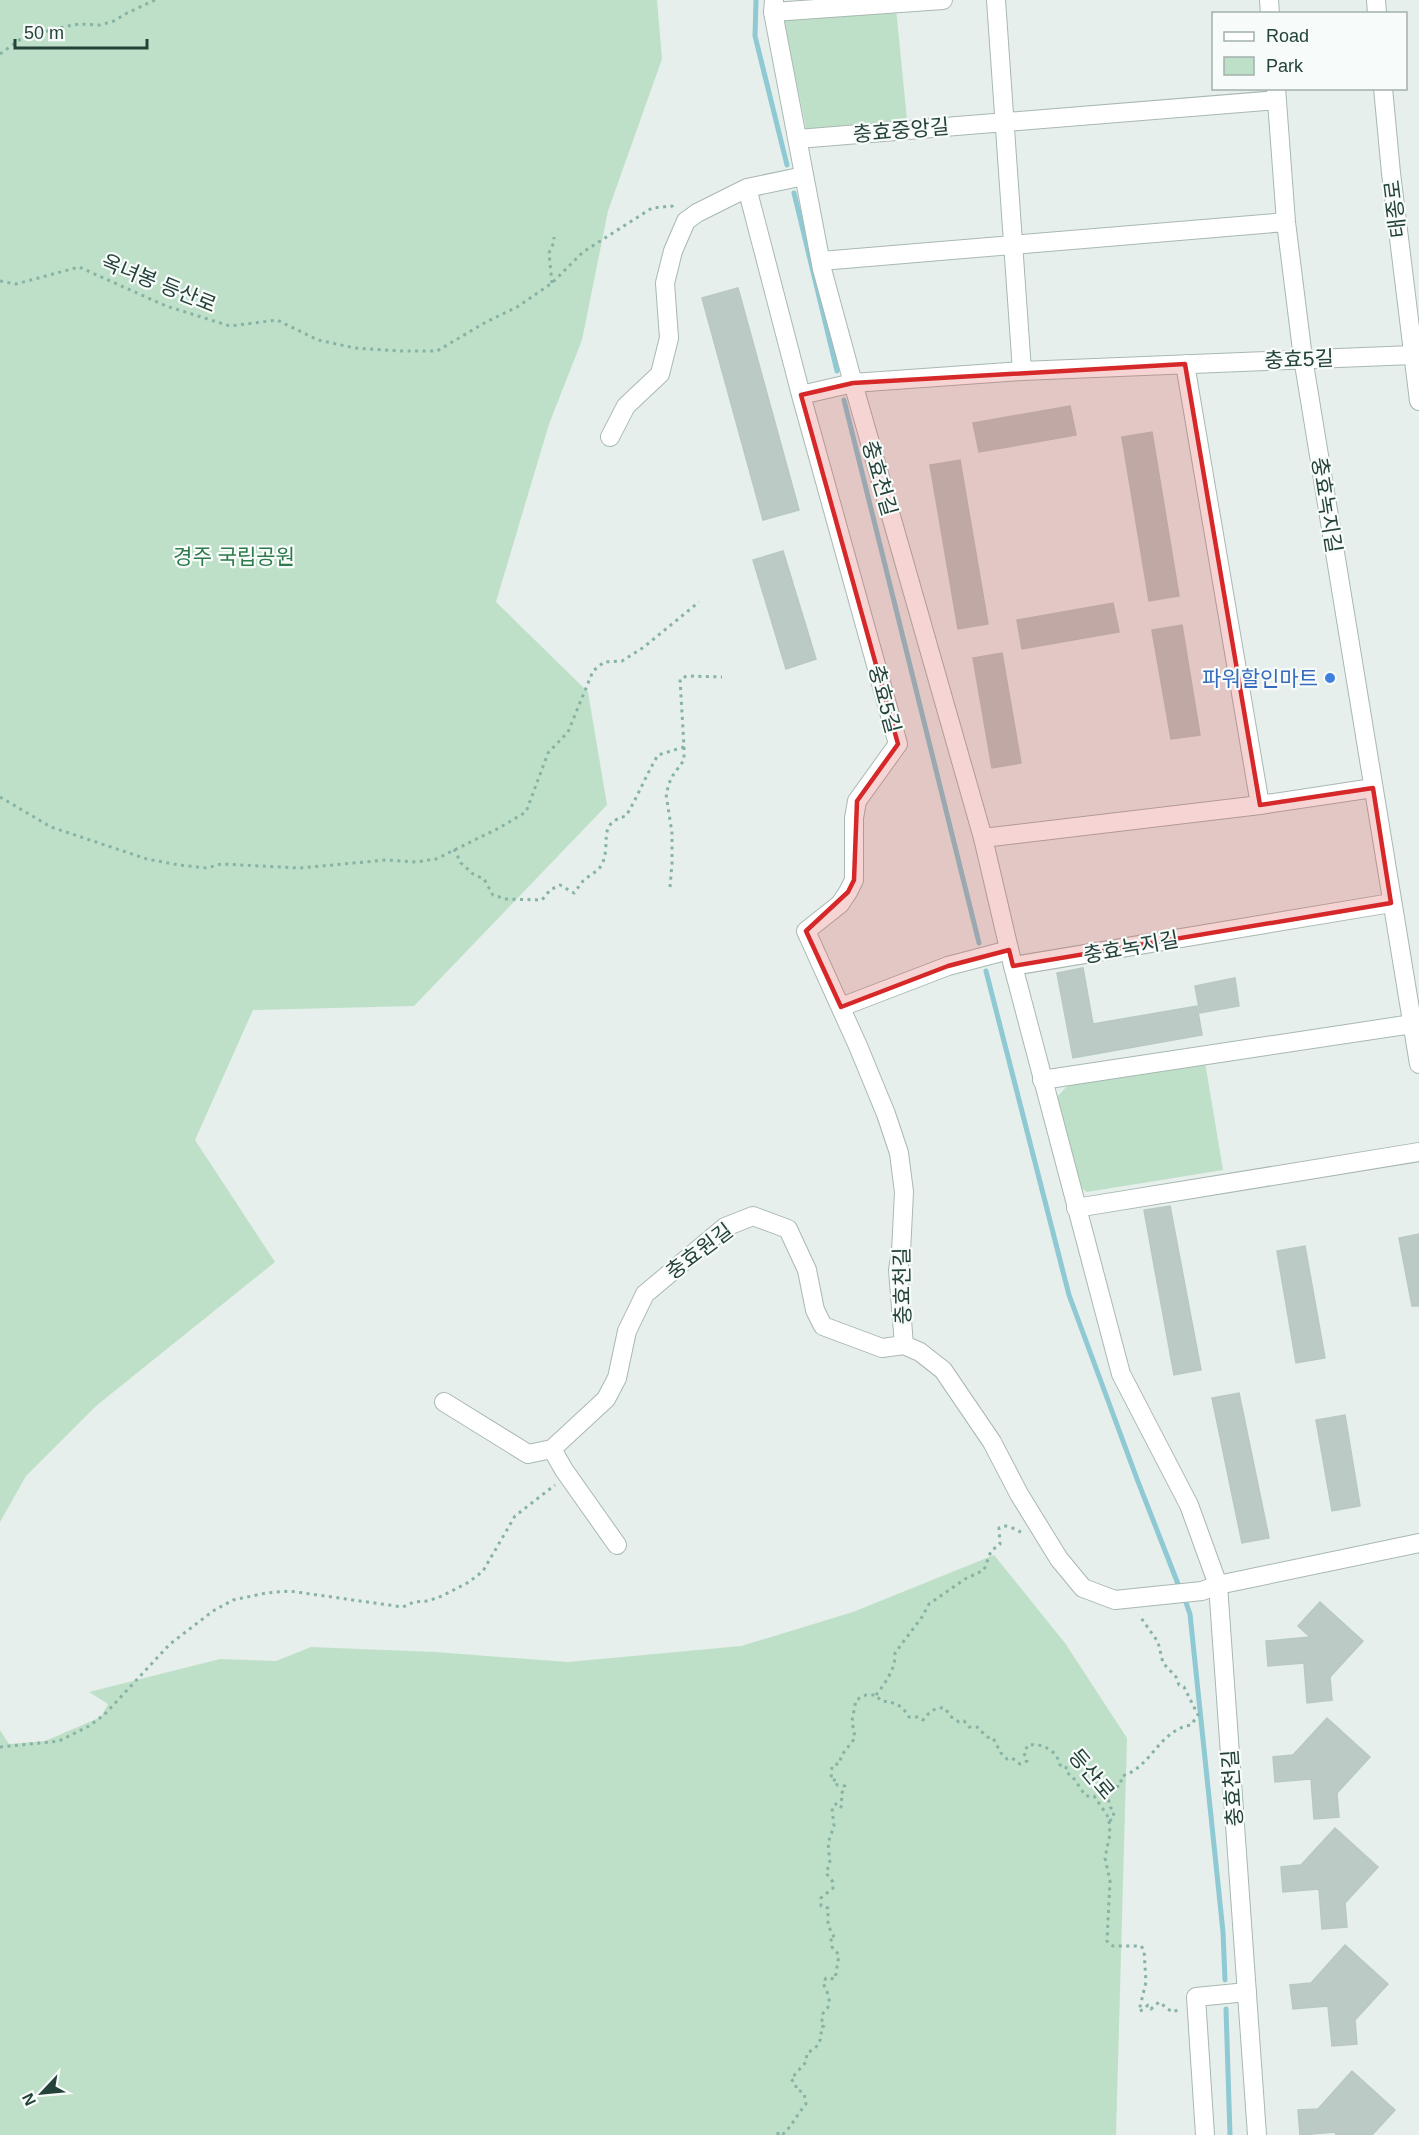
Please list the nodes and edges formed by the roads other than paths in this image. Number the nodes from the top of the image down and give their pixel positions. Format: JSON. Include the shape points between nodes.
{"nodes":[{"id":1,"x":943,"y":0,"type":"edge"},
{"id":2,"x":996,"y":0,"type":"edge"},
{"id":3,"x":774,"y":6,"type":"edge"},
{"id":4,"x":1383,"y":90,"type":"edge"},
{"id":5,"x":1277,"y":94,"type":"edge"},
{"id":6,"x":1004,"y":122,"type":"junction"},
{"id":7,"x":798,"y":139,"type":"junction"},
{"id":8,"x":804,"y":176,"type":"junction"},
{"id":9,"x":747,"y":188,"type":"junction"},
{"id":10,"x":1286,"y":222,"type":"junction"},
{"id":11,"x":1013,"y":245,"type":"junction"},
{"id":12,"x":821,"y":261,"type":"junction"},
{"id":13,"x":1413,"y":355,"type":"junction"},
{"id":14,"x":1303,"y":358,"type":"junction"},
{"id":15,"x":1185,"y":364,"type":"junction"},
{"id":16,"x":1022,"y":371,"type":"junction"},
{"id":17,"x":853,"y":383,"type":"junction"},
{"id":18,"x":801,"y":395,"type":"junction"},
{"id":19,"x":1419,"y":401,"type":"edge"},
{"id":20,"x":610,"y":436,"type":"dead end"},
{"id":21,"x":1373,"y":788,"type":"junction"},
{"id":22,"x":1260,"y":805,"type":"junction"},
{"id":23,"x":983,"y":838,"type":"junction"},
{"id":24,"x":1391,"y":903,"type":"junction"},
{"id":25,"x":1011,"y":958,"type":"junction"},
{"id":26,"x":841,"y":1007,"type":"junction"},
{"id":27,"x":1412,"y":1024,"type":"junction"},
{"id":28,"x":1419,"y":1064,"type":"edge"},
{"id":29,"x":1042,"y":1080,"type":"junction"},
{"id":30,"x":1419,"y":1152,"type":"edge"},
{"id":31,"x":1076,"y":1208,"type":"junction"},
{"id":32,"x":904,"y":1345,"type":"junction"},
{"id":33,"x":444,"y":1401,"type":"dead end"},
{"id":34,"x":552,"y":1449,"type":"junction"},
{"id":35,"x":1419,"y":1543,"type":"edge"},
{"id":36,"x":617,"y":1545,"type":"dead end"},
{"id":37,"x":1218,"y":1585,"type":"junction"},
{"id":38,"x":1247,"y":1992,"type":"junction"},
{"id":39,"x":1205,"y":2135,"type":"edge"},
{"id":40,"x":1257,"y":2135,"type":"edge"}],
"edges":[{"from":1,"to":3,"type":"street"},
{"from":2,"to":6,"type":"street"},
{"from":3,"to":7,"type":"street","name":"충효천길"},
{"from":4,"to":13,"type":"street","name":"태종로"},
{"from":5,"to":6,"type":"street","name":"충효녹지길"},
{"from":5,"to":10,"type":"street","name":"충효녹지길"},
{"from":6,"to":7,"type":"street","name":"충효중앙길"},
{"from":6,"to":11,"type":"street"},
{"from":7,"to":8,"type":"street","name":"충효천길"},
{"from":8,"to":9,"type":"street"},
{"from":8,"to":12,"type":"street","name":"충효천길"},
{"from":9,"to":18,"type":"street","name":"충효5길"},
{"from":9,"to":20,"type":"street","via":[[686,221],[665,283],[669,338],[660,374],[626,406]]},
{"from":10,"to":11,"type":"street"},
{"from":10,"to":14,"type":"street","name":"충효녹지길"},
{"from":11,"to":12,"type":"street"},
{"from":11,"to":16,"type":"street"},
{"from":12,"to":17,"type":"street","name":"충효천길"},
{"from":13,"to":14,"type":"street","name":"충효5길"},
{"from":13,"to":19,"type":"street","name":"태종로"},
{"from":14,"to":15,"type":"street","name":"충효5길"},
{"from":14,"to":21,"type":"street","name":"충효녹지길"},
{"from":15,"to":16,"type":"street","name":"충효5길"},
{"from":15,"to":22,"type":"street"},
{"from":16,"to":17,"type":"street","name":"충효5길"},
{"from":17,"to":18,"type":"street","name":"충효5길"},
{"from":17,"to":23,"type":"street","name":"충효천길"},
{"from":18,"to":26,"type":"street","name":"충효5길","via":[[898,744],[857,801],[854,880],[840,904],[806,931]]},
{"from":21,"to":22,"type":"street"},
{"from":21,"to":24,"type":"street","name":"충효녹지길"},
{"from":22,"to":23,"type":"street"},
{"from":23,"to":25,"type":"street","name":"충효천길"},
{"from":24,"to":25,"type":"street","name":"충효녹지길"},
{"from":24,"to":27,"type":"street","name":"충효녹지길"},
{"from":25,"to":26,"type":"street","via":[[948,966]]},
{"from":25,"to":29,"type":"street","name":"충효천길"},
{"from":26,"to":32,"type":"street","name":"충효천길","via":[[899,1153],[904,1192],[898,1270]]},
{"from":27,"to":28,"type":"street","name":"충효녹지길"},
{"from":27,"to":29,"type":"street"},
{"from":29,"to":31,"type":"street","name":"충효천길"},
{"from":30,"to":31,"type":"street"},
{"from":31,"to":37,"type":"street","name":"충효천길","via":[[1120,1374],[1189,1505]]},
{"from":32,"to":34,"type":"street","name":"충효원길","via":[[882,1348],[823,1326],[815,1310],[807,1270],[788,1228],[753,1216],[725,1227],[645,1294],[627,1331],[617,1378],[606,1399]]},
{"from":32,"to":37,"type":"street","name":"충효천길","via":[[943,1370],[992,1442],[1059,1559],[1083,1588],[1119,1600],[1202,1591]]},
{"from":33,"to":34,"type":"street","via":[[528,1454]]},
{"from":34,"to":36,"type":"street"},
{"from":35,"to":37,"type":"street"},
{"from":37,"to":38,"type":"street","name":"충효천길"},
{"from":38,"to":39,"type":"street","via":[[1196,1998]]},
{"from":38,"to":40,"type":"street","name":"충효천길"}]}
